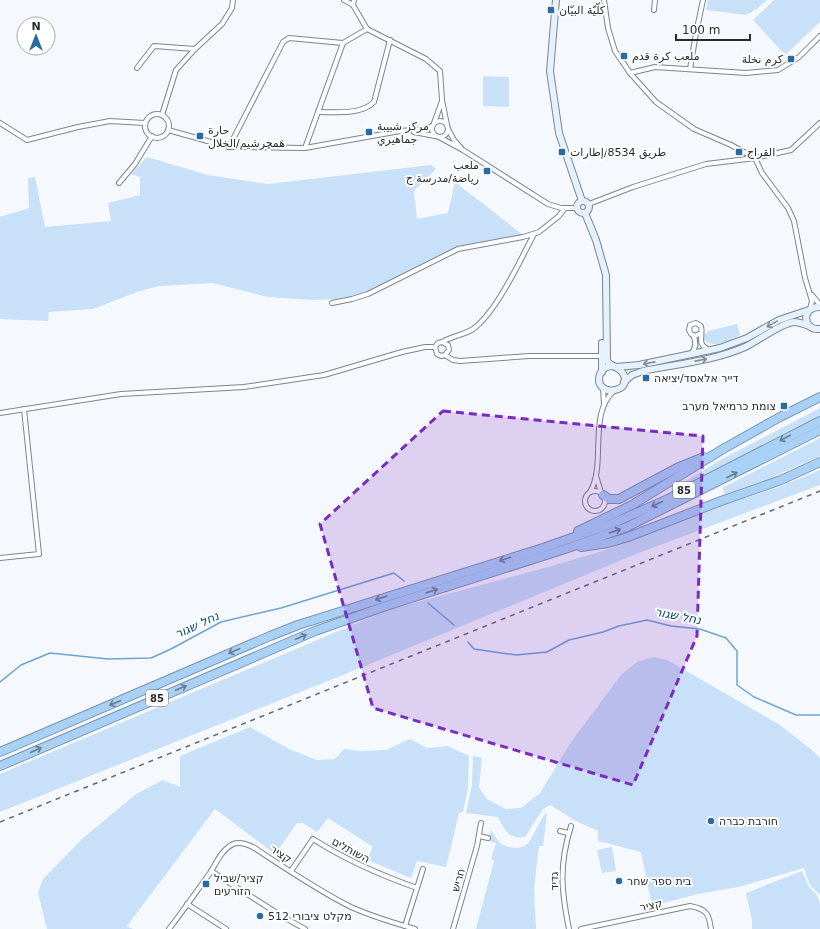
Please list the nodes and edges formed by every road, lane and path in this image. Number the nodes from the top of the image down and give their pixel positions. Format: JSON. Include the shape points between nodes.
{"nodes":[{"id":1,"x":233,"y":0,"type":"edge"},
{"id":2,"x":344,"y":0,"type":"edge"},
{"id":3,"x":354,"y":0,"type":"edge"},
{"id":4,"x":556,"y":0,"type":"edge"},
{"id":5,"x":604,"y":0,"type":"edge"},
{"id":6,"x":655,"y":0,"type":"edge"},
{"id":7,"x":703,"y":0,"type":"edge"},
{"id":8,"x":353,"y":5,"type":"junction"},
{"id":9,"x":654,"y":10,"type":"dead end"},
{"id":10,"x":367,"y":29,"type":"junction"},
{"id":11,"x":820,"y":36,"type":"edge"},
{"id":12,"x":390,"y":40,"type":"junction"},
{"id":13,"x":343,"y":43,"type":"junction"},
{"id":14,"x":195,"y":49,"type":"junction"},
{"id":15,"x":137,"y":68,"type":"dead end"},
{"id":16,"x":690,"y":69,"type":"junction"},
{"id":17,"x":630,"y":73,"type":"junction"},
{"id":18,"x":442,"y":100,"type":"junction"},
{"id":19,"x":318,"y":112,"type":"junction"},
{"id":20,"x":162,"y":115,"type":"junction"},
{"id":21,"x":0,"y":123,"type":"edge"},
{"id":22,"x":146,"y":123,"type":"junction"},
{"id":23,"x":820,"y":123,"type":"edge"},
{"id":24,"x":433,"y":125,"type":"junction"},
{"id":25,"x":447,"y":126,"type":"junction"},
{"id":26,"x":168,"y":130,"type":"junction"},
{"id":27,"x":400,"y":131,"type":"junction"},
{"id":28,"x":152,"y":136,"type":"junction"},
{"id":29,"x":437,"y":137,"type":"junction"},
{"id":30,"x":229,"y":147,"type":"junction"},
{"id":31,"x":305,"y":148,"type":"junction"},
{"id":32,"x":463,"y":150,"type":"junction"},
{"id":33,"x":755,"y":158,"type":"junction"},
{"id":34,"x":119,"y":183,"type":"dead end"},
{"id":35,"x":582,"y":201,"type":"junction"},
{"id":36,"x":589,"y":204,"type":"junction"},
{"id":37,"x":565,"y":208,"type":"junction"},
{"id":38,"x":577,"y":208,"type":"junction"},
{"id":39,"x":585,"y":213,"type":"junction"},
{"id":40,"x":534,"y":234,"type":"junction"},
{"id":41,"x":809,"y":291,"type":"junction"},
{"id":42,"x":332,"y":303,"type":"dead end"},
{"id":43,"x":820,"y":306,"type":"edge"},
{"id":44,"x":810,"y":310,"type":"junction"},
{"id":45,"x":809,"y":326,"type":"junction"},
{"id":46,"x":820,"y":329,"type":"edge"},
{"id":47,"x":701,"y":333,"type":"junction"},
{"id":48,"x":693,"y":335,"type":"junction"},
{"id":49,"x":442,"y":342,"type":"junction"},
{"id":50,"x":435,"y":347,"type":"junction"},
{"id":51,"x":711,"y":350,"type":"junction"},
{"id":52,"x":691,"y":354,"type":"junction"},
{"id":53,"x":446,"y":355,"type":"junction"},
{"id":54,"x":604,"y":356,"type":"junction"},
{"id":55,"x":614,"y":367,"type":"junction"},
{"id":56,"x":602,"y":372,"type":"junction"},
{"id":57,"x":624,"y":382,"type":"junction"},
{"id":58,"x":602,"y":387,"type":"junction"},
{"id":59,"x":616,"y":390,"type":"junction"},
{"id":60,"x":819,"y":397,"type":"edge"},
{"id":61,"x":604,"y":406,"type":"junction"},
{"id":62,"x":24,"y":408,"type":"junction"},
{"id":63,"x":0,"y":412,"type":"edge"},
{"id":64,"x":820,"y":421,"type":"edge"},
{"id":65,"x":820,"y":430,"type":"edge"},
{"id":66,"x":723,"y":449,"type":"junction"},
{"id":67,"x":820,"y":462,"type":"edge"},
{"id":68,"x":596,"y":472,"type":"junction"},
{"id":69,"x":590,"y":492,"type":"junction"},
{"id":70,"x":602,"y":494,"type":"junction"},
{"id":71,"x":543,"y":548,"type":"junction"},
{"id":72,"x":565,"y":549,"type":"junction"},
{"id":73,"x":0,"y":558,"type":"edge"},
{"id":74,"x":0,"y":752,"type":"edge"},
{"id":75,"x":0,"y":766,"type":"edge"},
{"id":76,"x":481,"y":824,"type":"dead end"},
{"id":77,"x":571,"y":826,"type":"dead end"},
{"id":78,"x":560,"y":831,"type":"dead end"},
{"id":79,"x":568,"y":833,"type":"junction"},
{"id":80,"x":479,"y":836,"type":"junction"},
{"id":81,"x":488,"y":838,"type":"dead end"},
{"id":82,"x":423,"y":869,"type":"dead end"},
{"id":83,"x":211,"y":871,"type":"junction"},
{"id":84,"x":291,"y":871,"type":"junction"},
{"id":85,"x":417,"y":888,"type":"junction"},
{"id":86,"x":187,"y":904,"type":"junction"},
{"id":87,"x":405,"y":926,"type":"junction"},
{"id":88,"x":169,"y":929,"type":"edge"},
{"id":89,"x":226,"y":929,"type":"edge"},
{"id":90,"x":305,"y":929,"type":"edge"},
{"id":91,"x":415,"y":929,"type":"edge"},
{"id":92,"x":453,"y":929,"type":"edge"},
{"id":93,"x":569,"y":929,"type":"edge"},
{"id":94,"x":580,"y":929,"type":"edge"},
{"id":95,"x":711,"y":929,"type":"edge"}],
"edges":[{"from":1,"to":14,"type":"street","via":[[232,8],[222,24]]},
{"from":2,"to":8,"type":"street"},
{"from":3,"to":8,"type":"street"},
{"from":4,"to":35,"type":"main road","via":[[550,71],[560,133]]},
{"from":5,"to":17,"type":"street","via":[[615,51]]},
{"from":6,"to":9,"type":"street"},
{"from":7,"to":16,"type":"street"},
{"from":8,"to":10,"type":"street"},
{"from":10,"to":12,"type":"street"},
{"from":10,"to":13,"type":"street"},
{"from":11,"to":16,"type":"street","via":[[799,57],[778,70],[746,73]]},
{"from":12,"to":18,"type":"street","via":[[426,59],[440,71]]},
{"from":12,"to":19,"type":"street","via":[[374,102],[369,107],[362,110]]},
{"from":13,"to":19,"type":"street"},
{"from":13,"to":30,"type":"street","via":[[289,38],[283,42]]},
{"from":14,"to":15,"type":"street","via":[[154,46]]},
{"from":14,"to":20,"type":"street","via":[[176,70]]},
{"from":16,"to":17,"type":"street","via":[[655,67]]},
{"from":17,"to":33,"type":"street","via":[[656,102],[694,129]]},
{"from":18,"to":24,"type":"street"},
{"from":18,"to":25,"type":"street"},
{"from":19,"to":31,"type":"street"},
{"from":20,"to":22,"type":"street","via":[[152,115]]},
{"from":20,"to":26,"type":"street","via":[[168,123]]},
{"from":21,"to":22,"type":"street","via":[[27,140],[110,121]]},
{"from":22,"to":28,"type":"street","via":[[146,131]]},
{"from":23,"to":33,"type":"street","via":[[791,150]]},
{"from":24,"to":25,"type":"street","via":[[441,121]]},
{"from":24,"to":27,"type":"street","via":[[426,129]]},
{"from":24,"to":29,"type":"street","via":[[431,131]]},
{"from":25,"to":29,"type":"street","via":[[446,135]]},
{"from":25,"to":32,"type":"street"},
{"from":26,"to":28,"type":"street","via":[[163,136]]},
{"from":26,"to":30,"type":"street"},
{"from":27,"to":29,"type":"street"},
{"from":27,"to":31,"type":"street"},
{"from":28,"to":34,"type":"street","via":[[135,164]]},
{"from":29,"to":32,"type":"street"},
{"from":30,"to":31,"type":"street"},
{"from":32,"to":37,"type":"street","via":[[548,204]]},
{"from":33,"to":36,"type":"street","via":[[706,164]]},
{"from":33,"to":41,"type":"street","via":[[762,173],[792,214]]},
{"from":35,"to":36,"type":"main road"},
{"from":35,"to":38,"type":"main road"},
{"from":36,"to":39,"type":"main road","via":[[589,209]]},
{"from":37,"to":38,"type":"street"},
{"from":37,"to":40,"type":"street","via":[[559,216]]},
{"from":38,"to":39,"type":"main road"},
{"from":39,"to":54,"type":"main road","via":[[606,275]]},
{"from":40,"to":42,"type":"street","via":[[458,249],[368,294]]},
{"from":40,"to":49,"type":"street","via":[[486,316],[473,329]]},
{"from":41,"to":43,"type":"street"},
{"from":41,"to":44,"type":"street","via":[[812,301]]},
{"from":43,"to":44,"type":"main road"},
{"from":44,"to":45,"type":"main road","via":[[806,317]]},
{"from":44,"to":51,"type":"main road","one_way":true,"via":[[779,320],[740,341]]},
{"from":45,"to":46,"type":"main road"},
{"from":57,"to":45,"type":"main road","one_way":true,"via":[[632,375],[643,371],[735,351],[788,324],[795,322]]},
{"from":47,"to":48,"type":"street"},
{"from":47,"to":48,"type":"street","via":[[701,326],[694,323],[689,327]]},
{"from":47,"to":51,"type":"street","via":[[702,344]]},
{"from":48,"to":52,"type":"street","via":[[696,346]]},
{"from":49,"to":50,"type":"street"},
{"from":49,"to":53,"type":"street","via":[[449,347]]},
{"from":50,"to":53,"type":"street","via":[[437,354]]},
{"from":50,"to":62,"type":"street","via":[[402,352],[324,375],[244,387],[121,394]]},
{"from":51,"to":52,"type":"main road"},
{"from":52,"to":55,"type":"main road","one_way":true,"via":[[639,365]]},
{"from":53,"to":54,"type":"street","via":[[460,361],[536,356]]},
{"from":54,"to":55,"type":"main road"},
{"from":54,"to":56,"type":"main road"},
{"from":55,"to":56,"type":"main road","via":[[607,367]]},
{"from":55,"to":57,"type":"main road","via":[[623,373]]},
{"from":56,"to":58,"type":"main road"},
{"from":57,"to":59,"type":"main road"},
{"from":58,"to":59,"type":"main road","via":[[610,391]]},
{"from":58,"to":61,"type":"street"},
{"from":59,"to":61,"type":"street"},
{"from":60,"to":66,"type":"highway"},
{"from":61,"to":68,"type":"street","via":[[599,428]]},
{"from":62,"to":63,"type":"street"},
{"from":62,"to":73,"type":"street","via":[[39,554]]},
{"from":64,"to":71,"type":"highway","number":"85","one_way":true,"via":[[648,509]]},
{"from":72,"to":65,"type":"highway","number":"85","one_way":true,"via":[[634,524]]},
{"from":66,"to":70,"type":"highway","via":[[688,463],[620,499],[609,500]]},
{"from":66,"to":71,"type":"highway","via":[[632,505]]},
{"from":67,"to":72,"type":"highway","via":[[781,480],[628,537],[608,543]]},
{"from":68,"to":69,"type":"street"},
{"from":68,"to":70,"type":"street"},
{"from":69,"to":70,"type":"street"},
{"from":69,"to":70,"type":"street","via":[[585,502],[593,511],[600,510],[604,505],[605,498]]},
{"from":71,"to":74,"type":"highway","number":"85","one_way":true,"via":[[284,630]]},
{"from":75,"to":72,"type":"highway","number":"85","one_way":true,"via":[[315,631]]},
{"from":76,"to":80,"type":"street","name":"חריש"},
{"from":77,"to":79,"type":"street","name":"גדיד"},
{"from":78,"to":79,"type":"street"},
{"from":79,"to":93,"type":"street","name":"גדיד","via":[[562,878]]},
{"from":80,"to":81,"type":"street"},
{"from":80,"to":92,"type":"street","name":"חריש"},
{"from":82,"to":85,"type":"street"},
{"from":83,"to":84,"type":"street","name":"קציר","via":[[224,851],[237,843],[253,847]]},
{"from":83,"to":86,"type":"street","name":"קציר"},
{"from":83,"to":90,"type":"street"},
{"from":84,"to":85,"type":"street","name":"השותלים","via":[[313,839],[367,869]]},
{"from":84,"to":87,"type":"street","name":"קציר","via":[[326,894],[352,907]]},
{"from":85,"to":87,"type":"street"},
{"from":86,"to":88,"type":"street","name":"קציר"},
{"from":86,"to":89,"type":"street"},
{"from":87,"to":91,"type":"street","name":"קציר"},
{"from":94,"to":95,"type":"street","name":"קציר","via":[[690,906],[707,913]]}]}
